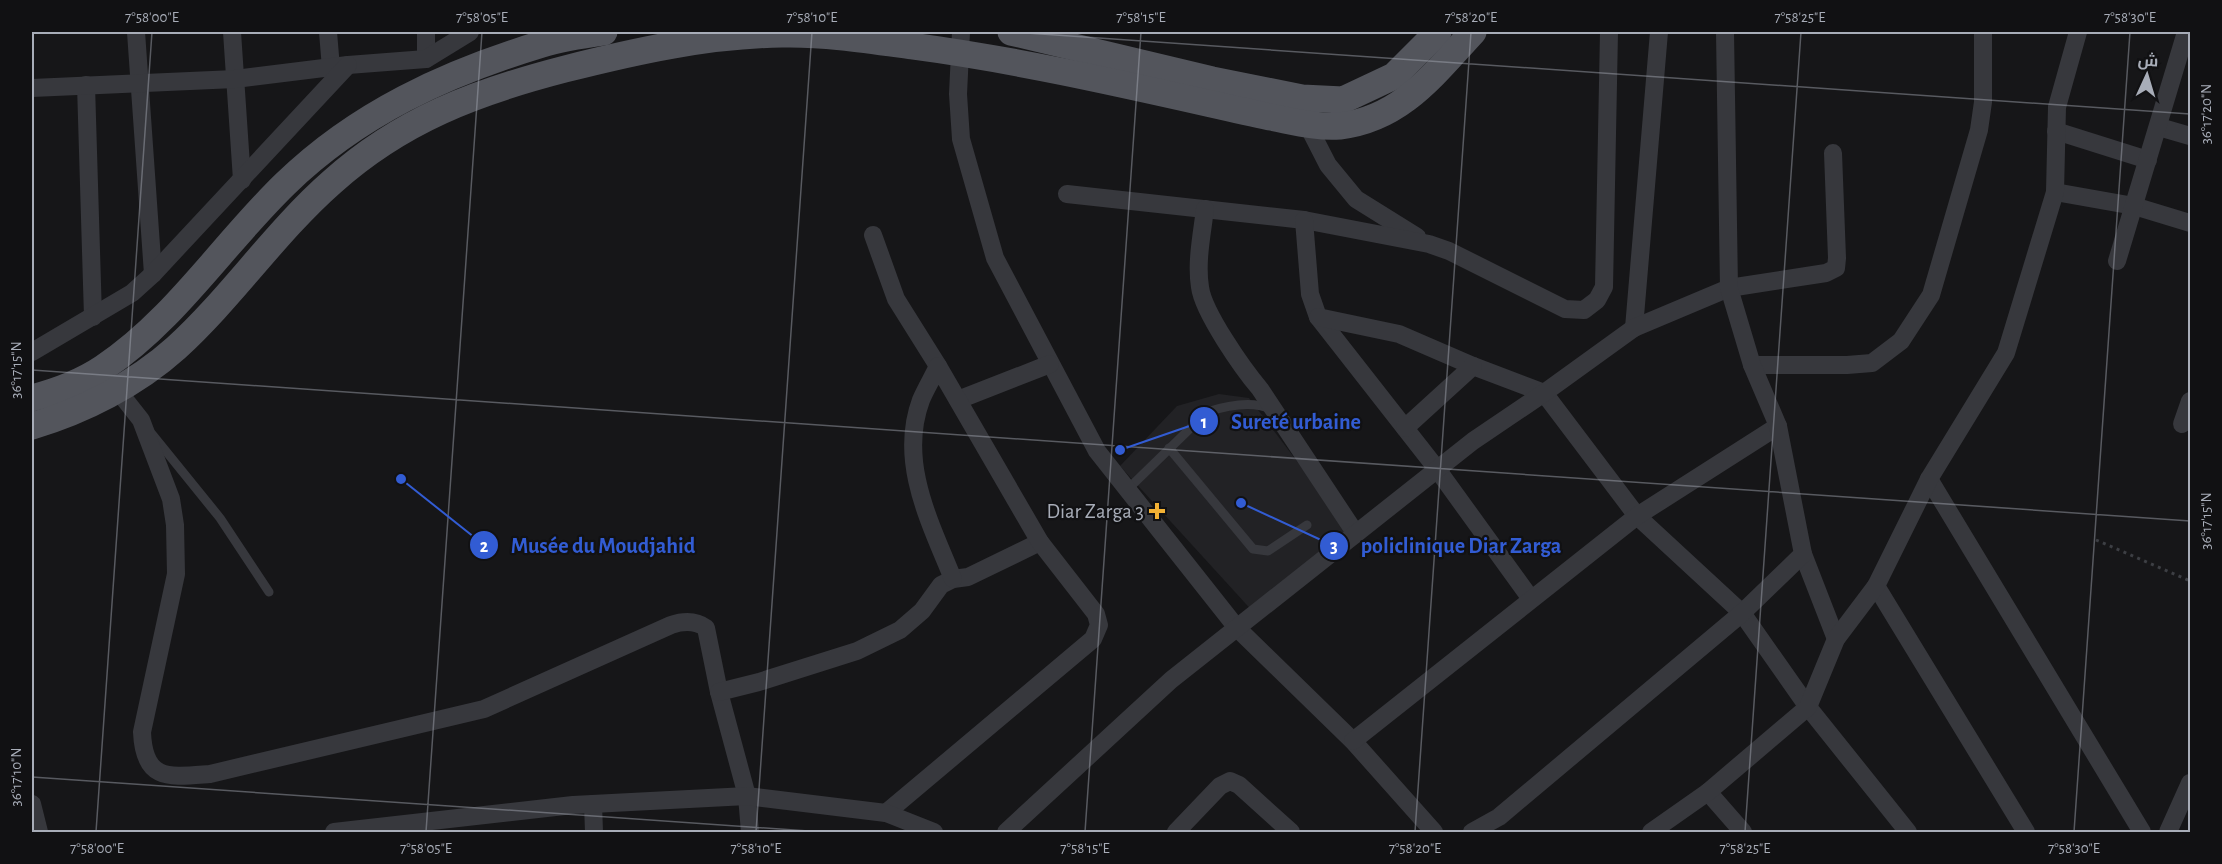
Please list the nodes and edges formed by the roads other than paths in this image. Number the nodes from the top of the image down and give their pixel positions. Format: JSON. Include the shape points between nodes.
{"nodes":[{"id":1,"x":136,"y":32,"type":"edge"},
{"id":2,"x":232,"y":32,"type":"edge"},
{"id":3,"x":328,"y":32,"type":"edge"},
{"id":4,"x":426,"y":32,"type":"edge"},
{"id":5,"x":470,"y":32,"type":"edge"},
{"id":6,"x":604,"y":32,"type":"edge"},
{"id":7,"x":1011,"y":32,"type":"edge"},
{"id":8,"x":1437,"y":32,"type":"edge"},
{"id":9,"x":1473,"y":32,"type":"edge"},
{"id":10,"x":1609,"y":32,"type":"edge"},
{"id":11,"x":1659,"y":32,"type":"edge"},
{"id":12,"x":1725,"y":32,"type":"edge"},
{"id":13,"x":1983,"y":32,"type":"edge"},
{"id":14,"x":2078,"y":32,"type":"edge"},
{"id":15,"x":2186,"y":32,"type":"edge"},
{"id":16,"x":740,"y":34,"type":"edge"},
{"id":17,"x":960,"y":42,"type":"edge"},
{"id":18,"x":426,"y":59,"type":"junction"},
{"id":19,"x":339,"y":67,"type":"junction"},
{"id":20,"x":235,"y":79,"type":"junction"},
{"id":21,"x":86,"y":85,"type":"junction"},
{"id":22,"x":139,"y":85,"type":"junction"},
{"id":23,"x":32,"y":88,"type":"edge"},
{"id":24,"x":1307,"y":124,"type":"junction"},
{"id":25,"x":2159,"y":127,"type":"junction"},
{"id":26,"x":2056,"y":131,"type":"junction"},
{"id":27,"x":2190,"y":136,"type":"edge"},
{"id":28,"x":1833,"y":153,"type":"dead end"},
{"id":29,"x":2148,"y":160,"type":"junction"},
{"id":30,"x":242,"y":180,"type":"junction"},
{"id":31,"x":2055,"y":192,"type":"junction"},
{"id":32,"x":1067,"y":194,"type":"dead end"},
{"id":33,"x":2134,"y":206,"type":"junction"},
{"id":34,"x":1204,"y":209,"type":"junction"},
{"id":35,"x":1304,"y":220,"type":"junction"},
{"id":36,"x":2190,"y":224,"type":"edge"},
{"id":37,"x":873,"y":235,"type":"dead end"},
{"id":38,"x":1429,"y":244,"type":"junction"},
{"id":39,"x":2117,"y":261,"type":"dead end"},
{"id":40,"x":153,"y":274,"type":"junction"},
{"id":41,"x":1729,"y":288,"type":"junction"},
{"id":42,"x":93,"y":317,"type":"junction"},
{"id":43,"x":1318,"y":317,"type":"junction"},
{"id":44,"x":1634,"y":328,"type":"junction"},
{"id":45,"x":32,"y":352,"type":"edge"},
{"id":46,"x":1050,"y":364,"type":"junction"},
{"id":47,"x":1752,"y":365,"type":"junction"},
{"id":48,"x":938,"y":366,"type":"junction"},
{"id":49,"x":1473,"y":366,"type":"junction"},
{"id":50,"x":110,"y":380,"type":"junction"},
{"id":51,"x":1544,"y":393,"type":"junction"},
{"id":52,"x":32,"y":398,"type":"edge"},
{"id":53,"x":958,"y":400,"type":"junction"},
{"id":54,"x":2190,"y":401,"type":"edge"},
{"id":55,"x":1273,"y":411,"type":"junction"},
{"id":56,"x":141,"y":420,"type":"junction"},
{"id":57,"x":2182,"y":424,"type":"dead end"},
{"id":58,"x":32,"y":426,"type":"edge"},
{"id":59,"x":1778,"y":426,"type":"junction"},
{"id":60,"x":1405,"y":428,"type":"junction"},
{"id":61,"x":1169,"y":448,"type":"junction"},
{"id":62,"x":1437,"y":469,"type":"junction"},
{"id":63,"x":1929,"y":479,"type":"junction"},
{"id":64,"x":1128,"y":489,"type":"junction"},
{"id":65,"x":1637,"y":516,"type":"junction"},
{"id":66,"x":1308,"y":525,"type":"dead end"},
{"id":67,"x":1356,"y":534,"type":"junction"},
{"id":68,"x":1040,"y":542,"type":"junction"},
{"id":69,"x":1803,"y":554,"type":"junction"},
{"id":70,"x":953,"y":579,"type":"junction"},
{"id":71,"x":1876,"y":586,"type":"junction"},
{"id":72,"x":269,"y":592,"type":"dead end"},
{"id":73,"x":1531,"y":599,"type":"junction"},
{"id":74,"x":1742,"y":613,"type":"junction"},
{"id":75,"x":1237,"y":628,"type":"junction"},
{"id":76,"x":1836,"y":639,"type":"junction"},
{"id":77,"x":719,"y":692,"type":"junction"},
{"id":78,"x":1808,"y":707,"type":"junction"},
{"id":79,"x":1353,"y":741,"type":"junction"},
{"id":80,"x":2190,"y":783,"type":"edge"},
{"id":81,"x":1708,"y":792,"type":"junction"},
{"id":82,"x":747,"y":796,"type":"junction"},
{"id":83,"x":32,"y":804,"type":"edge"},
{"id":84,"x":593,"y":804,"type":"junction"},
{"id":85,"x":886,"y":813,"type":"junction"},
{"id":86,"x":381,"y":829,"type":"edge"},
{"id":87,"x":39,"y":832,"type":"edge"},
{"id":88,"x":334,"y":832,"type":"edge"},
{"id":89,"x":594,"y":832,"type":"edge"},
{"id":90,"x":750,"y":832,"type":"edge"},
{"id":91,"x":934,"y":832,"type":"edge"},
{"id":92,"x":1006,"y":832,"type":"edge"},
{"id":93,"x":1176,"y":832,"type":"edge"},
{"id":94,"x":1291,"y":832,"type":"edge"},
{"id":95,"x":1434,"y":832,"type":"edge"},
{"id":96,"x":1472,"y":832,"type":"edge"},
{"id":97,"x":1651,"y":832,"type":"edge"},
{"id":98,"x":1743,"y":832,"type":"edge"},
{"id":99,"x":1908,"y":832,"type":"edge"},
{"id":100,"x":2026,"y":832,"type":"edge"},
{"id":101,"x":2142,"y":832,"type":"edge"},
{"id":102,"x":2168,"y":832,"type":"edge"}],
"edges":[{"from":1,"to":22,"type":"street"},
{"from":2,"to":20,"type":"street"},
{"from":3,"to":19,"type":"street"},
{"from":4,"to":18,"type":"street"},
{"from":5,"to":18,"type":"street"},
{"from":6,"to":50,"type":"main road","via":[[543,43],[442,79],[394,102],[359,126],[284,184]]},
{"from":7,"to":8,"type":"main road","via":[[1212,80],[1302,98],[1343,100],[1394,76]]},
{"from":9,"to":24,"type":"main road","via":[[1416,93],[1398,106],[1376,117],[1338,126]]},
{"from":10,"to":38,"type":"street","via":[[1604,287],[1597,300],[1584,310],[1565,309]]},
{"from":11,"to":44,"type":"street"},
{"from":12,"to":41,"type":"street"},
{"from":13,"to":47,"type":"street","via":[[1983,102],[1978,130],[1931,295],[1901,341],[1872,363]]},
{"from":14,"to":26,"type":"street","via":[[2056,107]]},
{"from":15,"to":25,"type":"street"},
{"from":16,"to":17,"type":"main road"},
{"from":16,"to":50,"type":"main road","via":[[672,44],[545,74],[462,100],[397,133],[329,184],[175,348]]},
{"from":17,"to":24,"type":"main road"},
{"from":17,"to":46,"type":"street","via":[[961,139],[995,258]]},
{"from":18,"to":19,"type":"street"},
{"from":19,"to":20,"type":"street"},
{"from":19,"to":30,"type":"street"},
{"from":20,"to":22,"type":"street"},
{"from":20,"to":30,"type":"street"},
{"from":21,"to":22,"type":"street"},
{"from":21,"to":23,"type":"street"},
{"from":21,"to":42,"type":"street"},
{"from":22,"to":40,"type":"street"},
{"from":24,"to":38,"type":"street","via":[[1328,165],[1356,199]]},
{"from":25,"to":27,"type":"street"},
{"from":25,"to":29,"type":"street"},
{"from":26,"to":29,"type":"street"},
{"from":26,"to":31,"type":"street"},
{"from":28,"to":41,"type":"street","via":[[1836,268],[1826,273]]},
{"from":29,"to":33,"type":"street"},
{"from":30,"to":40,"type":"street"},
{"from":31,"to":33,"type":"street"},
{"from":31,"to":63,"type":"street","via":[[2006,353]]},
{"from":32,"to":34,"type":"street"},
{"from":33,"to":36,"type":"street"},
{"from":33,"to":39,"type":"street"},
{"from":34,"to":35,"type":"street"},
{"from":34,"to":55,"type":"street","via":[[1198,278],[1203,303]]},
{"from":35,"to":38,"type":"street"},
{"from":35,"to":43,"type":"street","via":[[1310,294]]},
{"from":37,"to":48,"type":"street","via":[[896,299]]},
{"from":40,"to":42,"type":"street","via":[[132,294]]},
{"from":41,"to":44,"type":"street"},
{"from":41,"to":47,"type":"street"},
{"from":42,"to":45,"type":"street"},
{"from":43,"to":49,"type":"street","via":[[1399,334]]},
{"from":43,"to":60,"type":"street"},
{"from":44,"to":51,"type":"street"},
{"from":46,"to":53,"type":"street"},
{"from":46,"to":64,"type":"street","via":[[1097,451]]},
{"from":47,"to":59,"type":"street"},
{"from":48,"to":53,"type":"street"},
{"from":48,"to":70,"type":"street","via":[[921,400],[913,461],[918,491]]},
{"from":49,"to":51,"type":"street"},
{"from":49,"to":60,"type":"street"},
{"from":50,"to":52,"type":"main road"},
{"from":50,"to":56,"type":"street"},
{"from":50,"to":58,"type":"main road","via":[[47,422]]},
{"from":51,"to":62,"type":"street"},
{"from":51,"to":65,"type":"street"},
{"from":53,"to":68,"type":"street"},
{"from":54,"to":57,"type":"street"},
{"from":55,"to":61,"type":"lane","via":[[1254,404],[1207,412]]},
{"from":55,"to":67,"type":"street"},
{"from":56,"to":72,"type":"lane","via":[[220,518]]},
{"from":56,"to":77,"type":"street","via":[[171,498],[175,525],[176,574],[142,732],[143,751],[153,769],[177,776],[210,774],[484,709],[685,622],[706,628]]},
{"from":59,"to":65,"type":"street"},
{"from":59,"to":69,"type":"street"},
{"from":60,"to":62,"type":"street"},
{"from":61,"to":64,"type":"lane"},
{"from":61,"to":66,"type":"lane","via":[[1253,549],[1268,551]]},
{"from":62,"to":67,"type":"street"},
{"from":62,"to":73,"type":"street"},
{"from":63,"to":71,"type":"street"},
{"from":63,"to":101,"type":"street"},
{"from":64,"to":75,"type":"street"},
{"from":65,"to":73,"type":"street"},
{"from":65,"to":74,"type":"street"},
{"from":67,"to":75,"type":"street"},
{"from":68,"to":70,"type":"street","via":[[968,577]]},
{"from":68,"to":85,"type":"street","via":[[1096,614],[1099,626],[1093,639]]},
{"from":69,"to":74,"type":"street"},
{"from":69,"to":76,"type":"street"},
{"from":70,"to":77,"type":"street","via":[[941,585],[922,611],[900,630],[857,651]]},
{"from":71,"to":76,"type":"street"},
{"from":71,"to":100,"type":"street"},
{"from":73,"to":79,"type":"street"},
{"from":74,"to":78,"type":"street"},
{"from":74,"to":96,"type":"street","via":[[1499,817]]},
{"from":75,"to":79,"type":"street"},
{"from":75,"to":92,"type":"street","via":[[1171,680]]},
{"from":76,"to":78,"type":"street"},
{"from":77,"to":82,"type":"street"},
{"from":78,"to":81,"type":"street"},
{"from":78,"to":99,"type":"street"},
{"from":79,"to":95,"type":"street"},
{"from":80,"to":102,"type":"street"},
{"from":81,"to":97,"type":"street"},
{"from":81,"to":98,"type":"street"},
{"from":82,"to":84,"type":"street"},
{"from":82,"to":85,"type":"street"},
{"from":82,"to":90,"type":"street"},
{"from":83,"to":87,"type":"street"},
{"from":84,"to":86,"type":"street"},
{"from":84,"to":89,"type":"street"},
{"from":85,"to":91,"type":"street"},
{"from":86,"to":88,"type":"street"},
{"from":93,"to":94,"type":"street","via":[[1220,786],[1230,781]]}]}
